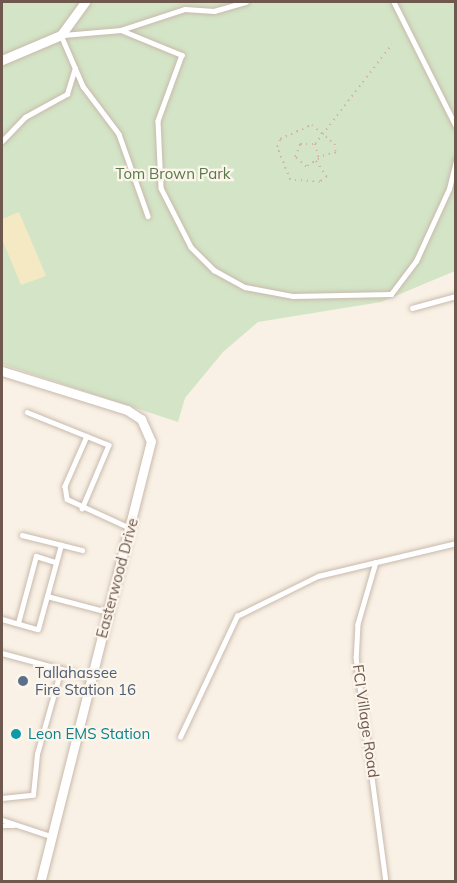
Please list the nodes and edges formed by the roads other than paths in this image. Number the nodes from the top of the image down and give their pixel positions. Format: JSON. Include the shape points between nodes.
{"nodes":[{"id":1,"x":85,"y":2,"type":"edge"},
{"id":2,"x":246,"y":2,"type":"edge"},
{"id":3,"x":393,"y":2,"type":"edge"},
{"id":4,"x":121,"y":30,"type":"junction"},
{"id":5,"x":61,"y":34,"type":"junction"},
{"id":6,"x":2,"y":60,"type":"edge"},
{"id":7,"x":75,"y":68,"type":"junction"},
{"id":8,"x":456,"y":126,"type":"edge"},
{"id":9,"x":2,"y":141,"type":"edge"},
{"id":10,"x":456,"y":160,"type":"edge"},
{"id":11,"x":148,"y":216,"type":"dead end"},
{"id":12,"x":456,"y":296,"type":"edge"},
{"id":13,"x":412,"y":308,"type":"dead end"},
{"id":14,"x":2,"y":371,"type":"edge"},
{"id":15,"x":27,"y":412,"type":"dead end"},
{"id":16,"x":87,"y":436,"type":"junction"},
{"id":17,"x":82,"y":509,"type":"junction"},
{"id":18,"x":130,"y":528,"type":"junction"},
{"id":19,"x":22,"y":535,"type":"dead end"},
{"id":20,"x":456,"y":543,"type":"edge"},
{"id":21,"x":61,"y":545,"type":"junction"},
{"id":22,"x":82,"y":550,"type":"dead end"},
{"id":23,"x":56,"y":562,"type":"junction"},
{"id":24,"x":376,"y":562,"type":"junction"},
{"id":25,"x":47,"y":596,"type":"junction"},
{"id":26,"x":108,"y":612,"type":"junction"},
{"id":27,"x":2,"y":619,"type":"edge"},
{"id":28,"x":18,"y":623,"type":"junction"},
{"id":29,"x":2,"y":653,"type":"edge"},
{"id":30,"x":61,"y":669,"type":"junction"},
{"id":31,"x":91,"y":677,"type":"junction"},
{"id":32,"x":180,"y":737,"type":"dead end"},
{"id":33,"x":2,"y":798,"type":"edge"},
{"id":34,"x":2,"y":820,"type":"edge"},
{"id":35,"x":2,"y":826,"type":"edge"},
{"id":36,"x":14,"y":826,"type":"junction"},
{"id":37,"x":48,"y":835,"type":"junction"},
{"id":38,"x":40,"y":882,"type":"edge"},
{"id":39,"x":386,"y":882,"type":"edge"}],
"edges":[{"from":1,"to":5,"type":"street"},
{"from":2,"to":4,"type":"lane","via":[[214,11],[185,9]]},
{"from":3,"to":8,"type":"lane"},
{"from":4,"to":5,"type":"lane","via":[[76,38]]},
{"from":4,"to":10,"type":"lane","via":[[182,55],[158,122],[160,188],[190,247],[214,270],[245,287],[293,296],[391,294],[416,261],[449,189]]},
{"from":5,"to":6,"type":"street"},
{"from":5,"to":7,"type":"lane"},
{"from":7,"to":9,"type":"lane","via":[[67,94],[25,117]]},
{"from":7,"to":11,"type":"lane","via":[[119,134]]},
{"from":12,"to":13,"type":"lane"},
{"from":14,"to":18,"type":"street","name":"Easterwood Drive","via":[[141,419],[150,450]]},
{"from":15,"to":16,"type":"lane"},
{"from":16,"to":17,"type":"lane","via":[[65,486],[67,499]]},
{"from":16,"to":17,"type":"lane","via":[[109,445]]},
{"from":17,"to":18,"type":"lane"},
{"from":18,"to":26,"type":"street","name":"Easterwood Drive"},
{"from":19,"to":21,"type":"lane"},
{"from":20,"to":24,"type":"lane"},
{"from":21,"to":22,"type":"lane"},
{"from":21,"to":23,"type":"lane"},
{"from":23,"to":25,"type":"lane"},
{"from":23,"to":28,"type":"lane","via":[[36,555]]},
{"from":24,"to":32,"type":"lane","via":[[308,580],[237,616]]},
{"from":24,"to":39,"type":"lane","name":"FCI Village Road","via":[[359,621],[356,657]]},
{"from":25,"to":26,"type":"lane"},
{"from":25,"to":28,"type":"lane","via":[[39,629]]},
{"from":26,"to":31,"type":"street","name":"Easterwood Drive"},
{"from":27,"to":28,"type":"lane"},
{"from":29,"to":30,"type":"lane"},
{"from":30,"to":31,"type":"lane"},
{"from":30,"to":33,"type":"lane","via":[[37,754],[33,795]]},
{"from":31,"to":37,"type":"street","name":"Easterwood Drive"},
{"from":34,"to":36,"type":"lane"},
{"from":35,"to":36,"type":"lane"},
{"from":36,"to":37,"type":"lane"},
{"from":37,"to":38,"type":"street","name":"Easterwood Drive"}]}
